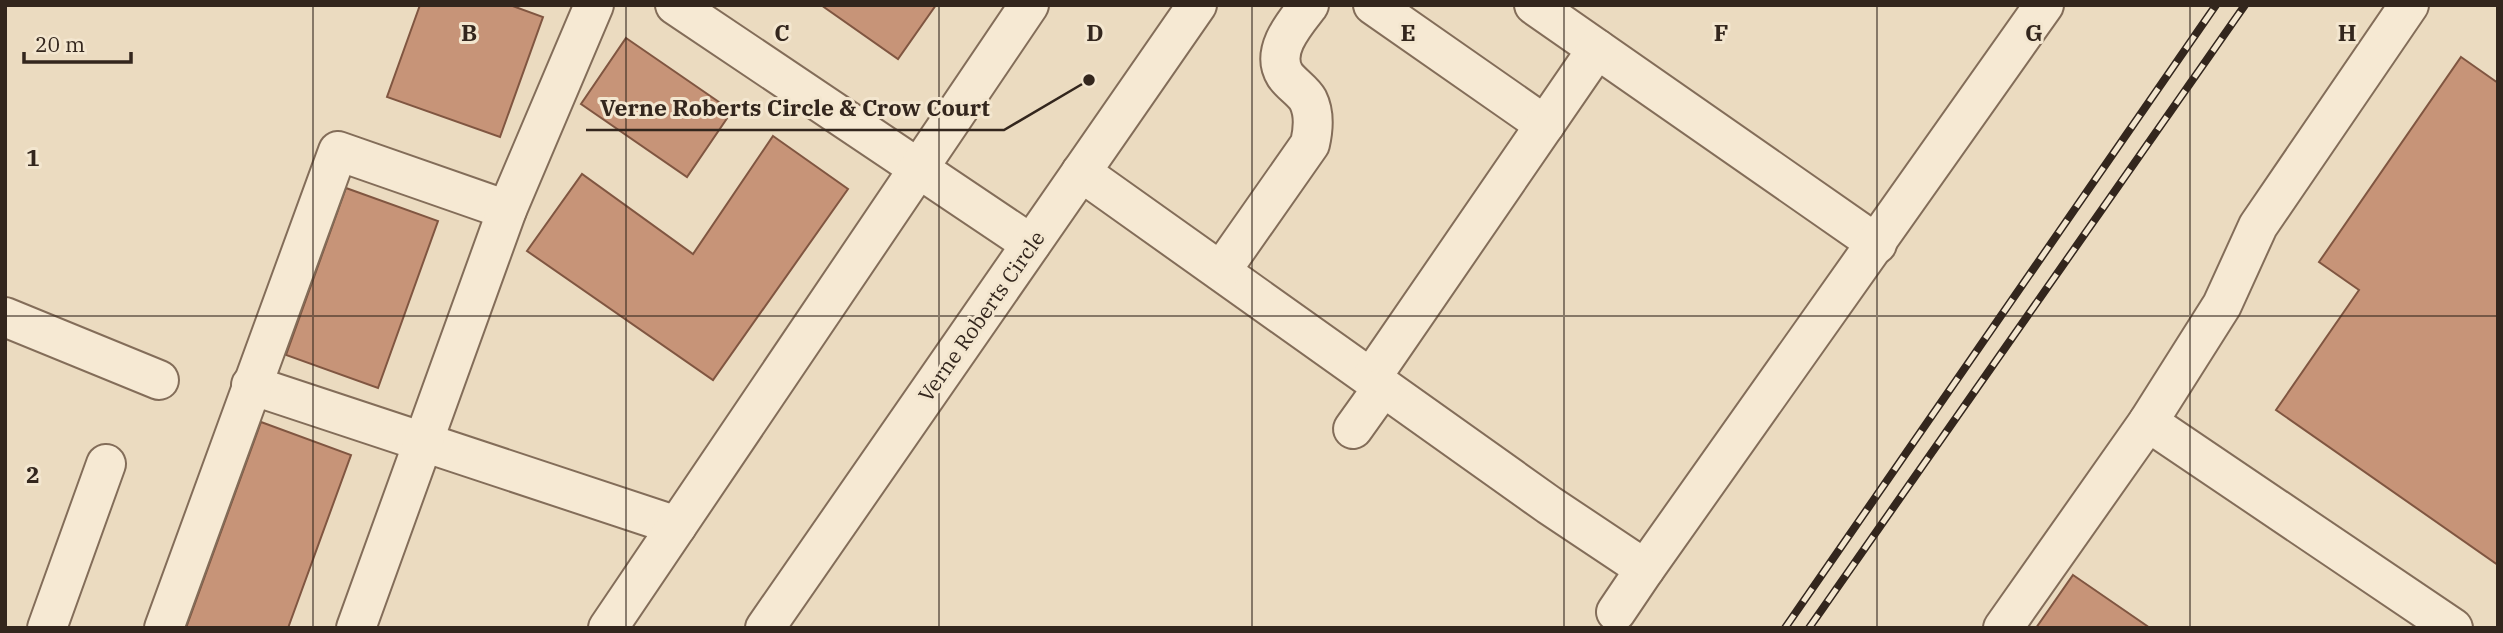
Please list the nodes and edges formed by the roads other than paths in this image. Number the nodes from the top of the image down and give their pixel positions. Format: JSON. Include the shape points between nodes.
{"nodes":[{"id":1,"x":594,"y":5,"type":"edge"},
{"id":2,"x":675,"y":5,"type":"edge"},
{"id":3,"x":1029,"y":5,"type":"edge"},
{"id":4,"x":1196,"y":5,"type":"edge"},
{"id":5,"x":1309,"y":5,"type":"edge"},
{"id":6,"x":1373,"y":5,"type":"edge"},
{"id":7,"x":1534,"y":5,"type":"edge"},
{"id":8,"x":2044,"y":5,"type":"edge"},
{"id":9,"x":2409,"y":5,"type":"edge"},
{"id":10,"x":1597,"y":49,"type":"junction"},
{"id":11,"x":1545,"y":125,"type":"junction"},
{"id":12,"x":919,"y":167,"type":"junction"},
{"id":13,"x":1081,"y":172,"type":"junction"},
{"id":14,"x":507,"y":210,"type":"junction"},
{"id":15,"x":1031,"y":244,"type":"junction"},
{"id":16,"x":1877,"y":244,"type":"junction"},
{"id":17,"x":1221,"y":271,"type":"junction"},
{"id":18,"x":5,"y":317,"type":"edge"},
{"id":19,"x":159,"y":380,"type":"dead end"},
{"id":20,"x":1377,"y":383,"type":"junction"},
{"id":21,"x":251,"y":386,"type":"junction"},
{"id":22,"x":2148,"y":422,"type":"junction"},
{"id":23,"x":1353,"y":429,"type":"dead end"},
{"id":24,"x":424,"y":441,"type":"junction"},
{"id":25,"x":106,"y":464,"type":"dead end"},
{"id":26,"x":677,"y":526,"type":"junction"},
{"id":27,"x":1645,"y":569,"type":"junction"},
{"id":28,"x":1616,"y":612,"type":"dead end"},
{"id":29,"x":47,"y":628,"type":"edge"},
{"id":30,"x":164,"y":628,"type":"edge"},
{"id":31,"x":356,"y":628,"type":"edge"},
{"id":32,"x":608,"y":628,"type":"edge"},
{"id":33,"x":765,"y":628,"type":"edge"},
{"id":34,"x":2003,"y":628,"type":"edge"},
{"id":35,"x":2453,"y":628,"type":"edge"}],
"edges":[{"from":1,"to":14,"type":"street"},
{"from":2,"to":12,"type":"street"},
{"from":3,"to":12,"type":"street"},
{"from":4,"to":13,"type":"street","name":"Verne Roberts Circle"},
{"from":5,"to":17,"type":"street","via":[[1292,27],[1282,56],[1284,74],[1308,100],[1314,126],[1310,144]]},
{"from":6,"to":11,"type":"street"},
{"from":7,"to":10,"type":"street"},
{"from":8,"to":16,"type":"street"},
{"from":9,"to":22,"type":"street","via":[[2258,226],[2222,305]]},
{"from":10,"to":11,"type":"street"},
{"from":10,"to":16,"type":"street"},
{"from":11,"to":20,"type":"street"},
{"from":12,"to":15,"type":"street"},
{"from":12,"to":26,"type":"street"},
{"from":13,"to":15,"type":"street","name":"Verne Roberts Circle"},
{"from":13,"to":17,"type":"street"},
{"from":14,"to":21,"type":"street","via":[[338,151]]},
{"from":14,"to":24,"type":"street"},
{"from":15,"to":33,"type":"street","name":"Verne Roberts Circle"},
{"from":16,"to":27,"type":"street"},
{"from":17,"to":20,"type":"street"},
{"from":18,"to":19,"type":"street"},
{"from":20,"to":23,"type":"street"},
{"from":20,"to":27,"type":"street"},
{"from":21,"to":24,"type":"street"},
{"from":21,"to":30,"type":"street"},
{"from":22,"to":34,"type":"street"},
{"from":22,"to":35,"type":"street"},
{"from":24,"to":26,"type":"street"},
{"from":24,"to":31,"type":"street"},
{"from":25,"to":29,"type":"street"},
{"from":26,"to":32,"type":"street"},
{"from":27,"to":28,"type":"street"}]}
